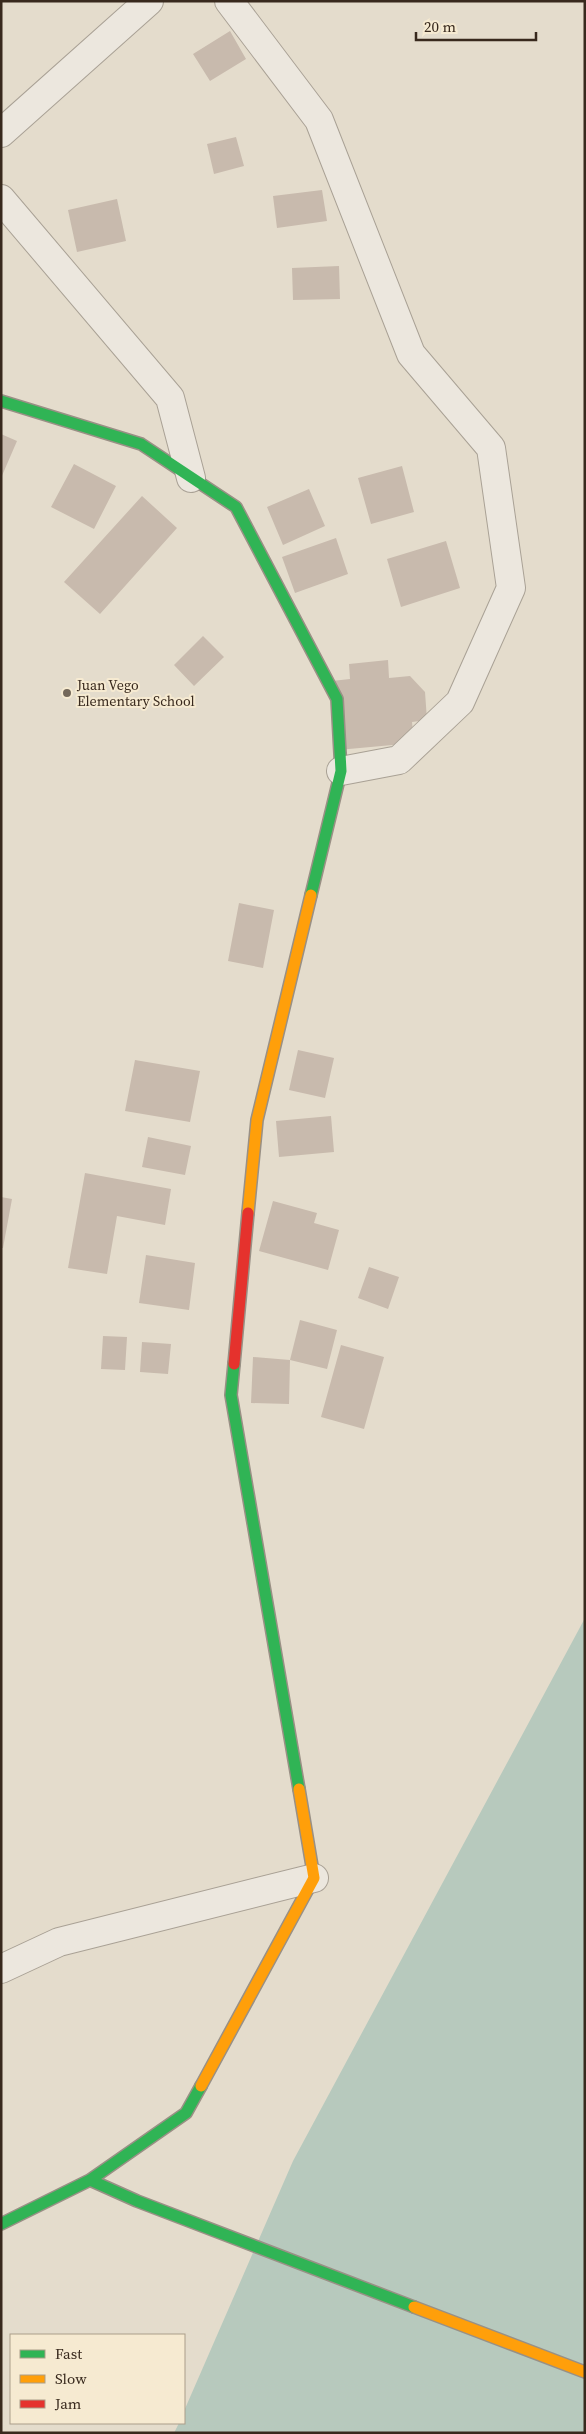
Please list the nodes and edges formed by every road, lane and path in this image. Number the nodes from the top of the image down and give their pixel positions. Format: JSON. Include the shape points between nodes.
{"nodes":[{"id":1,"x":149,"y":1,"type":"edge"},
{"id":2,"x":229,"y":1,"type":"edge"},
{"id":3,"x":1,"y":133,"type":"edge"},
{"id":4,"x":1,"y":199,"type":"edge"},
{"id":5,"x":1,"y":401,"type":"edge"},
{"id":6,"x":191,"y":478,"type":"junction"},
{"id":7,"x":341,"y":771,"type":"junction"},
{"id":8,"x":314,"y":1878,"type":"junction"},
{"id":9,"x":1,"y":1969,"type":"edge"},
{"id":10,"x":90,"y":2180,"type":"junction"},
{"id":11,"x":1,"y":2224,"type":"edge"},
{"id":12,"x":585,"y":2372,"type":"edge"}],
"edges":[{"from":1,"to":3,"type":"street"},
{"from":2,"to":7,"type":"street","via":[[319,120],[411,354],[491,448],[512,588],[460,702],[399,760]]},
{"from":4,"to":6,"type":"street","via":[[170,398]]},
{"from":5,"to":6,"type":"street","via":[[141,444]]},
{"from":6,"to":7,"type":"street","via":[[236,507],[337,699]]},
{"from":7,"to":8,"type":"street","via":[[258,1120],[231,1395]]},
{"from":8,"to":9,"type":"street","via":[[59,1942]]},
{"from":8,"to":10,"type":"street","via":[[186,2112]]},
{"from":10,"to":11,"type":"street"},
{"from":10,"to":12,"type":"street","via":[[137,2201]]}]}
